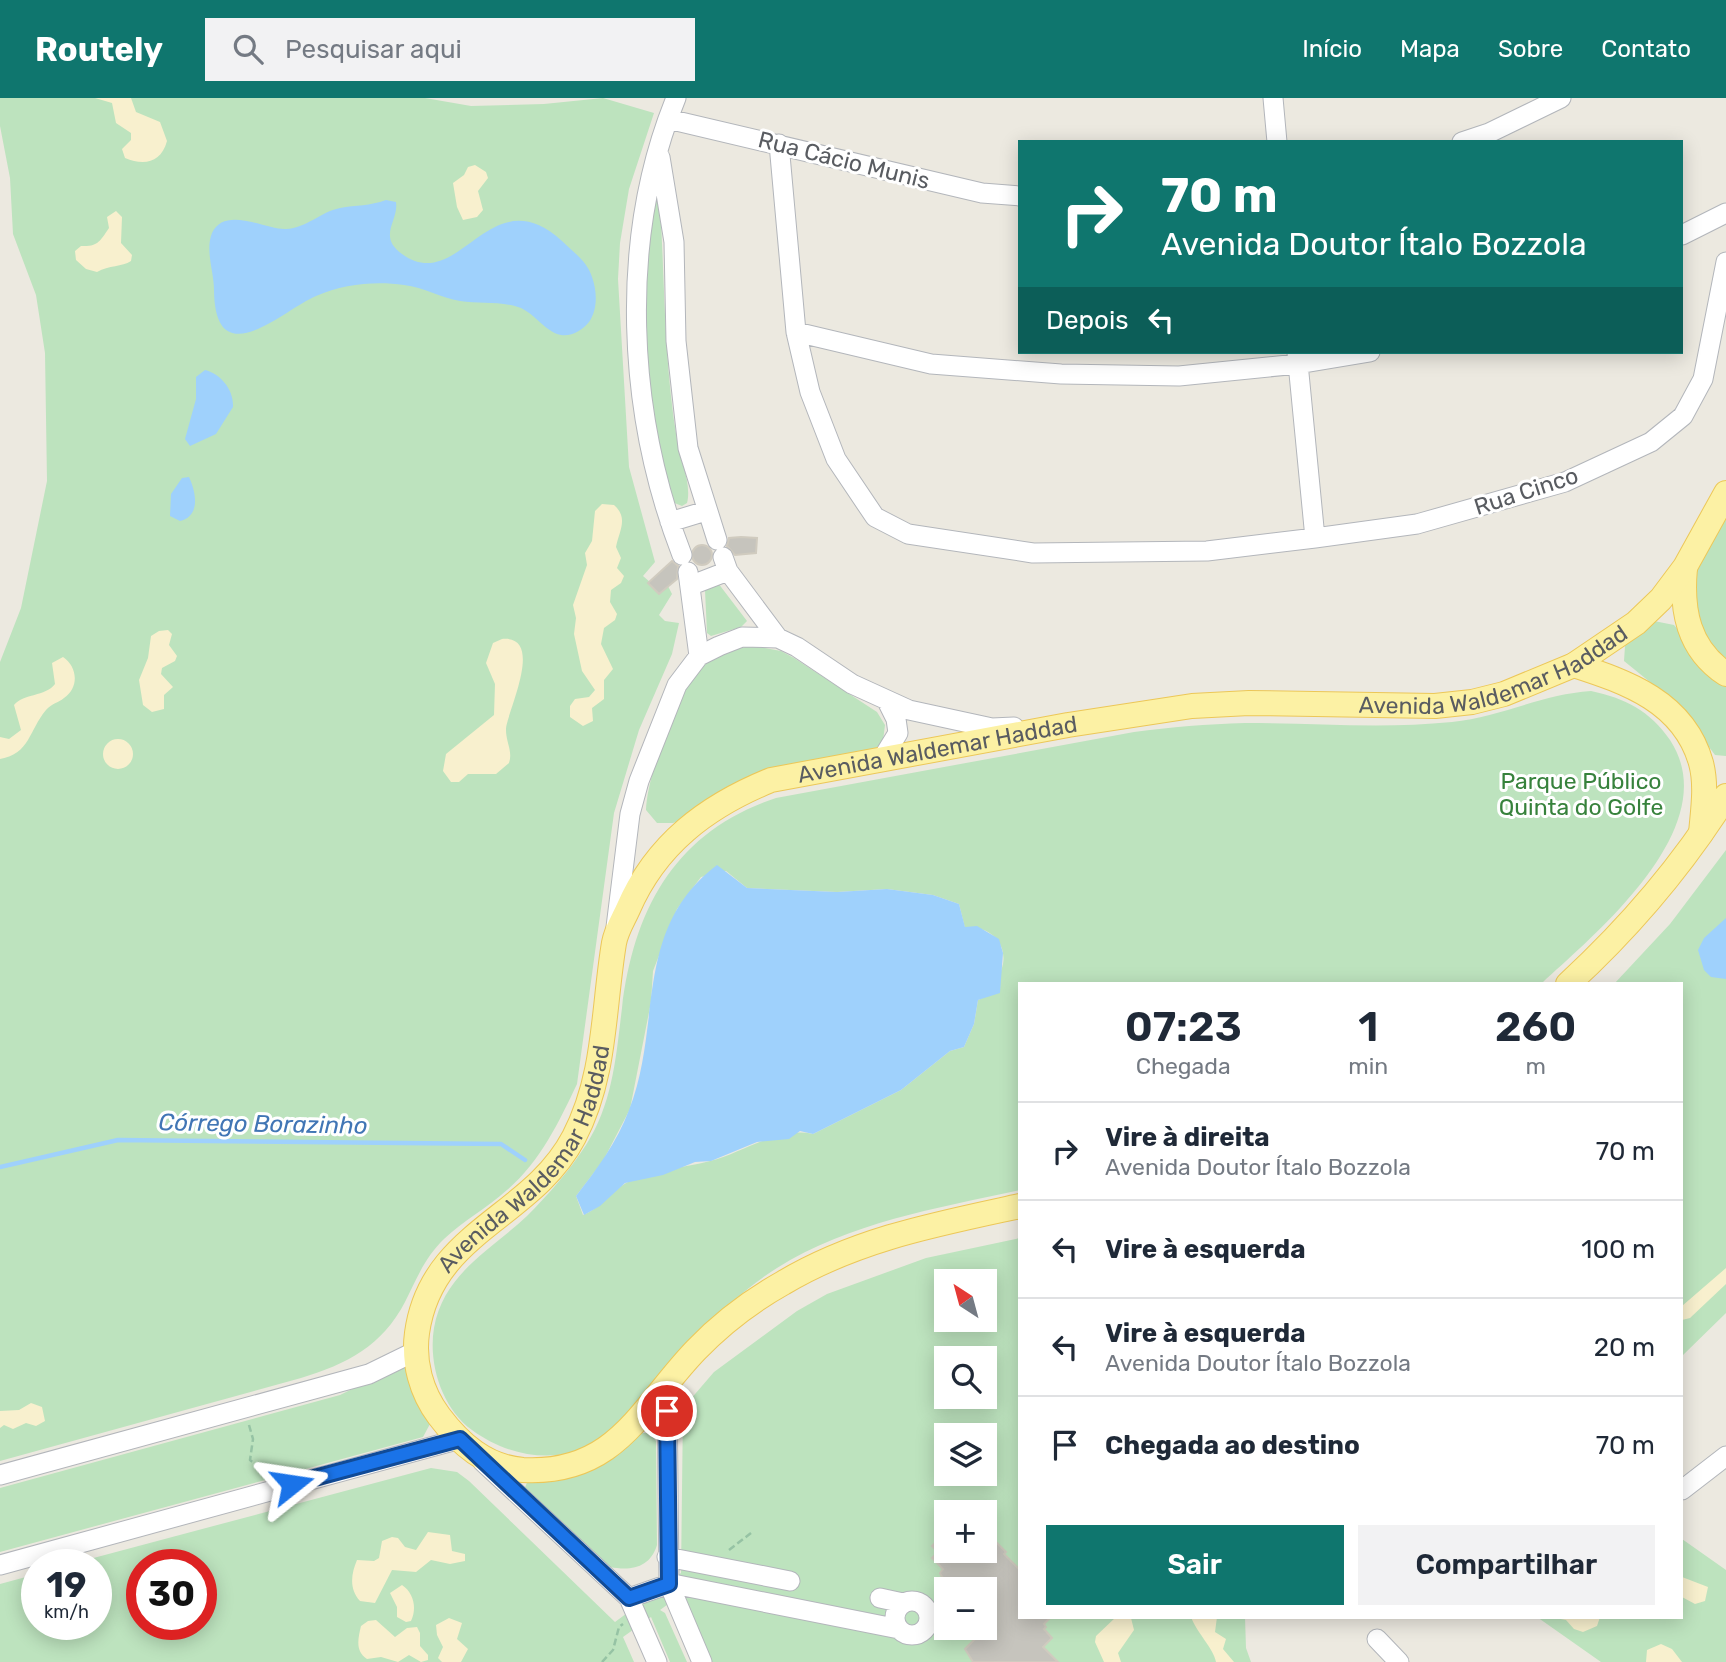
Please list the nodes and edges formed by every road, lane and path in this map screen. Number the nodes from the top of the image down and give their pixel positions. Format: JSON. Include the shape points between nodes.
{"nodes":[{"id":1,"x":676,"y":98,"type":"edge"},
{"id":2,"x":1273,"y":98,"type":"edge"},
{"id":3,"x":1561,"y":98,"type":"edge"},
{"id":4,"x":668,"y":118,"type":"junction"},
{"id":5,"x":1277,"y":140,"type":"edge"},
{"id":6,"x":1468,"y":140,"type":"edge"},
{"id":7,"x":658,"y":145,"type":"junction"},
{"id":8,"x":779,"y":145,"type":"junction"},
{"id":9,"x":805,"y":151,"type":"junction"},
{"id":10,"x":783,"y":178,"type":"junction"},
{"id":11,"x":1018,"y":196,"type":"edge"},
{"id":12,"x":1726,"y":213,"type":"edge"},
{"id":13,"x":1683,"y":234,"type":"edge"},
{"id":14,"x":1726,"y":262,"type":"edge"},
{"id":15,"x":796,"y":332,"type":"junction"},
{"id":16,"x":1346,"y":354,"type":"edge"},
{"id":17,"x":1297,"y":358,"type":"edge"},
{"id":18,"x":1726,"y":493,"type":"edge"},
{"id":19,"x":705,"y":511,"type":"junction"},
{"id":20,"x":670,"y":522,"type":"junction"},
{"id":21,"x":1315,"y":538,"type":"junction"},
{"id":22,"x":723,"y":556,"type":"junction"},
{"id":23,"x":1685,"y":567,"type":"junction"},
{"id":24,"x":687,"y":570,"type":"junction"},
{"id":25,"x":778,"y":638,"type":"junction"},
{"id":26,"x":699,"y":656,"type":"junction"},
{"id":27,"x":1574,"y":665,"type":"junction"},
{"id":28,"x":1726,"y":674,"type":"edge"},
{"id":29,"x":887,"y":701,"type":"junction"},
{"id":30,"x":1068,"y":725,"type":"junction"},
{"id":31,"x":882,"y":759,"type":"junction"},
{"id":32,"x":1726,"y":796,"type":"edge"},
{"id":33,"x":1701,"y":837,"type":"junction"},
{"id":34,"x":615,"y":938,"type":"junction"},
{"id":35,"x":1570,"y":982,"type":"edge"},
{"id":36,"x":1018,"y":1206,"type":"edge"},
{"id":37,"x":414,"y":1352,"type":"junction"},
{"id":38,"x":667,"y":1385,"type":"junction"},
{"id":39,"x":244,"y":1407,"type":"junction"},
{"id":40,"x":465,"y":1445,"type":"junction"},
{"id":41,"x":1726,"y":1456,"type":"edge"},
{"id":42,"x":0,"y":1475,"type":"edge"},
{"id":43,"x":1683,"y":1489,"type":"edge"},
{"id":44,"x":268,"y":1491,"type":"junction"},
{"id":45,"x":667,"y":1557,"type":"junction"},
{"id":46,"x":0,"y":1565,"type":"edge"},
{"id":47,"x":790,"y":1581,"type":"dead end"},
{"id":48,"x":669,"y":1584,"type":"junction"},
{"id":49,"x":629,"y":1598,"type":"junction"},
{"id":50,"x":880,"y":1598,"type":"dead end"},
{"id":51,"x":903,"y":1603,"type":"junction"},
{"id":52,"x":899,"y":1629,"type":"junction"},
{"id":53,"x":1377,"y":1639,"type":"dead end"},
{"id":54,"x":657,"y":1662,"type":"edge"},
{"id":55,"x":702,"y":1662,"type":"edge"},
{"id":56,"x":1399,"y":1662,"type":"edge"}],
"edges":[{"from":1,"to":4,"type":"street"},
{"from":2,"to":5,"type":"street"},
{"from":3,"to":6,"type":"street"},
{"from":4,"to":7,"type":"street"},
{"from":4,"to":8,"type":"street","name":"Rua Cácio Munis"},
{"from":7,"to":19,"type":"street","via":[[674,242],[676,341],[688,448]]},
{"from":7,"to":20,"type":"street","via":[[638,243],[639,348],[651,457]]},
{"from":8,"to":9,"type":"street","name":"Rua Cácio Munis"},
{"from":8,"to":10,"type":"street","name":"Rua Cinco"},
{"from":9,"to":10,"type":"street"},
{"from":9,"to":11,"type":"street","name":"Rua Cácio Munis","via":[[982,193]]},
{"from":10,"to":15,"type":"street","name":"Rua Cinco"},
{"from":12,"to":13,"type":"street"},
{"from":14,"to":21,"type":"street","name":"Rua Cinco","via":[[1703,379],[1683,416],[1651,442],[1565,482],[1417,524]]},
{"from":15,"to":17,"type":"street","via":[[931,364],[1061,374],[1179,376]]},
{"from":15,"to":21,"type":"street","name":"Rua Cinco","via":[[810,392],[836,459],[875,517],[908,534],[1033,554],[1206,551]]},
{"from":16,"to":17,"type":"street"},
{"from":17,"to":21,"type":"street"},
{"from":18,"to":23,"type":"main road","name":"Avenida Waldemar Haddad"},
{"from":19,"to":20,"type":"street"},
{"from":19,"to":22,"type":"street"},
{"from":20,"to":24,"type":"street"},
{"from":22,"to":24,"type":"street"},
{"from":22,"to":25,"type":"street"},
{"from":23,"to":27,"type":"main road","name":"Avenida Waldemar Haddad","via":[[1636,623]]},
{"from":23,"to":28,"type":"main road","via":[[1682,598],[1695,643]]},
{"from":24,"to":26,"type":"street"},
{"from":25,"to":26,"type":"street","via":[[742,637]]},
{"from":25,"to":29,"type":"street"},
{"from":26,"to":34,"type":"street","via":[[677,685],[639,780],[630,814]]},
{"from":27,"to":30,"type":"main road","name":"Avenida Waldemar Haddad","via":[[1526,687],[1472,702],[1203,706]]},
{"from":27,"to":33,"type":"main road","via":[[1642,690],[1679,723],[1701,762]]},
{"from":29,"to":30,"type":"street","via":[[992,728]]},
{"from":29,"to":31,"type":"street","via":[[898,733]]},
{"from":30,"to":31,"type":"main road","name":"Avenida Waldemar Haddad"},
{"from":31,"to":34,"type":"main road","name":"Avenida Waldemar Haddad","via":[[771,780],[693,821],[648,871]]},
{"from":32,"to":33,"type":"main road"},
{"from":33,"to":35,"type":"main road","via":[[1624,929]]},
{"from":34,"to":37,"type":"main road","name":"Avenida Waldemar Haddad","via":[[601,1057],[592,1095],[573,1139],[547,1176],[443,1265],[428,1289]]},
{"from":36,"to":38,"type":"main road","name":"Avenida Waldemar Haddad","via":[[884,1237],[806,1270],[727,1321]]},
{"from":37,"to":39,"type":"street","via":[[369,1374]]},
{"from":37,"to":40,"type":"main road","name":"Avenida Waldemar Haddad","via":[[428,1399]]},
{"from":38,"to":40,"type":"main road","name":"Avenida Waldemar Haddad","via":[[636,1425],[592,1457],[548,1469],[520,1470],[487,1462]]},
{"from":38,"to":45,"type":"street"},
{"from":39,"to":42,"type":"street"},
{"from":39,"to":44,"type":"path","via":[[253,1439],[250,1460],[263,1470]]},
{"from":40,"to":44,"type":"street"},
{"from":40,"to":49,"type":"street"},
{"from":41,"to":43,"type":"street"},
{"from":44,"to":46,"type":"street"},
{"from":45,"to":47,"type":"street"},
{"from":45,"to":48,"type":"street"},
{"from":48,"to":49,"type":"street"},
{"from":48,"to":52,"type":"street"},
{"from":48,"to":55,"type":"street"},
{"from":49,"to":54,"type":"street"},
{"from":50,"to":51,"type":"street"},
{"from":51,"to":52,"type":"street","via":[[896,1612]]},
{"from":51,"to":52,"type":"street","via":[[921,1603],[929,1622],[917,1634]]},
{"from":53,"to":56,"type":"street"}]}
